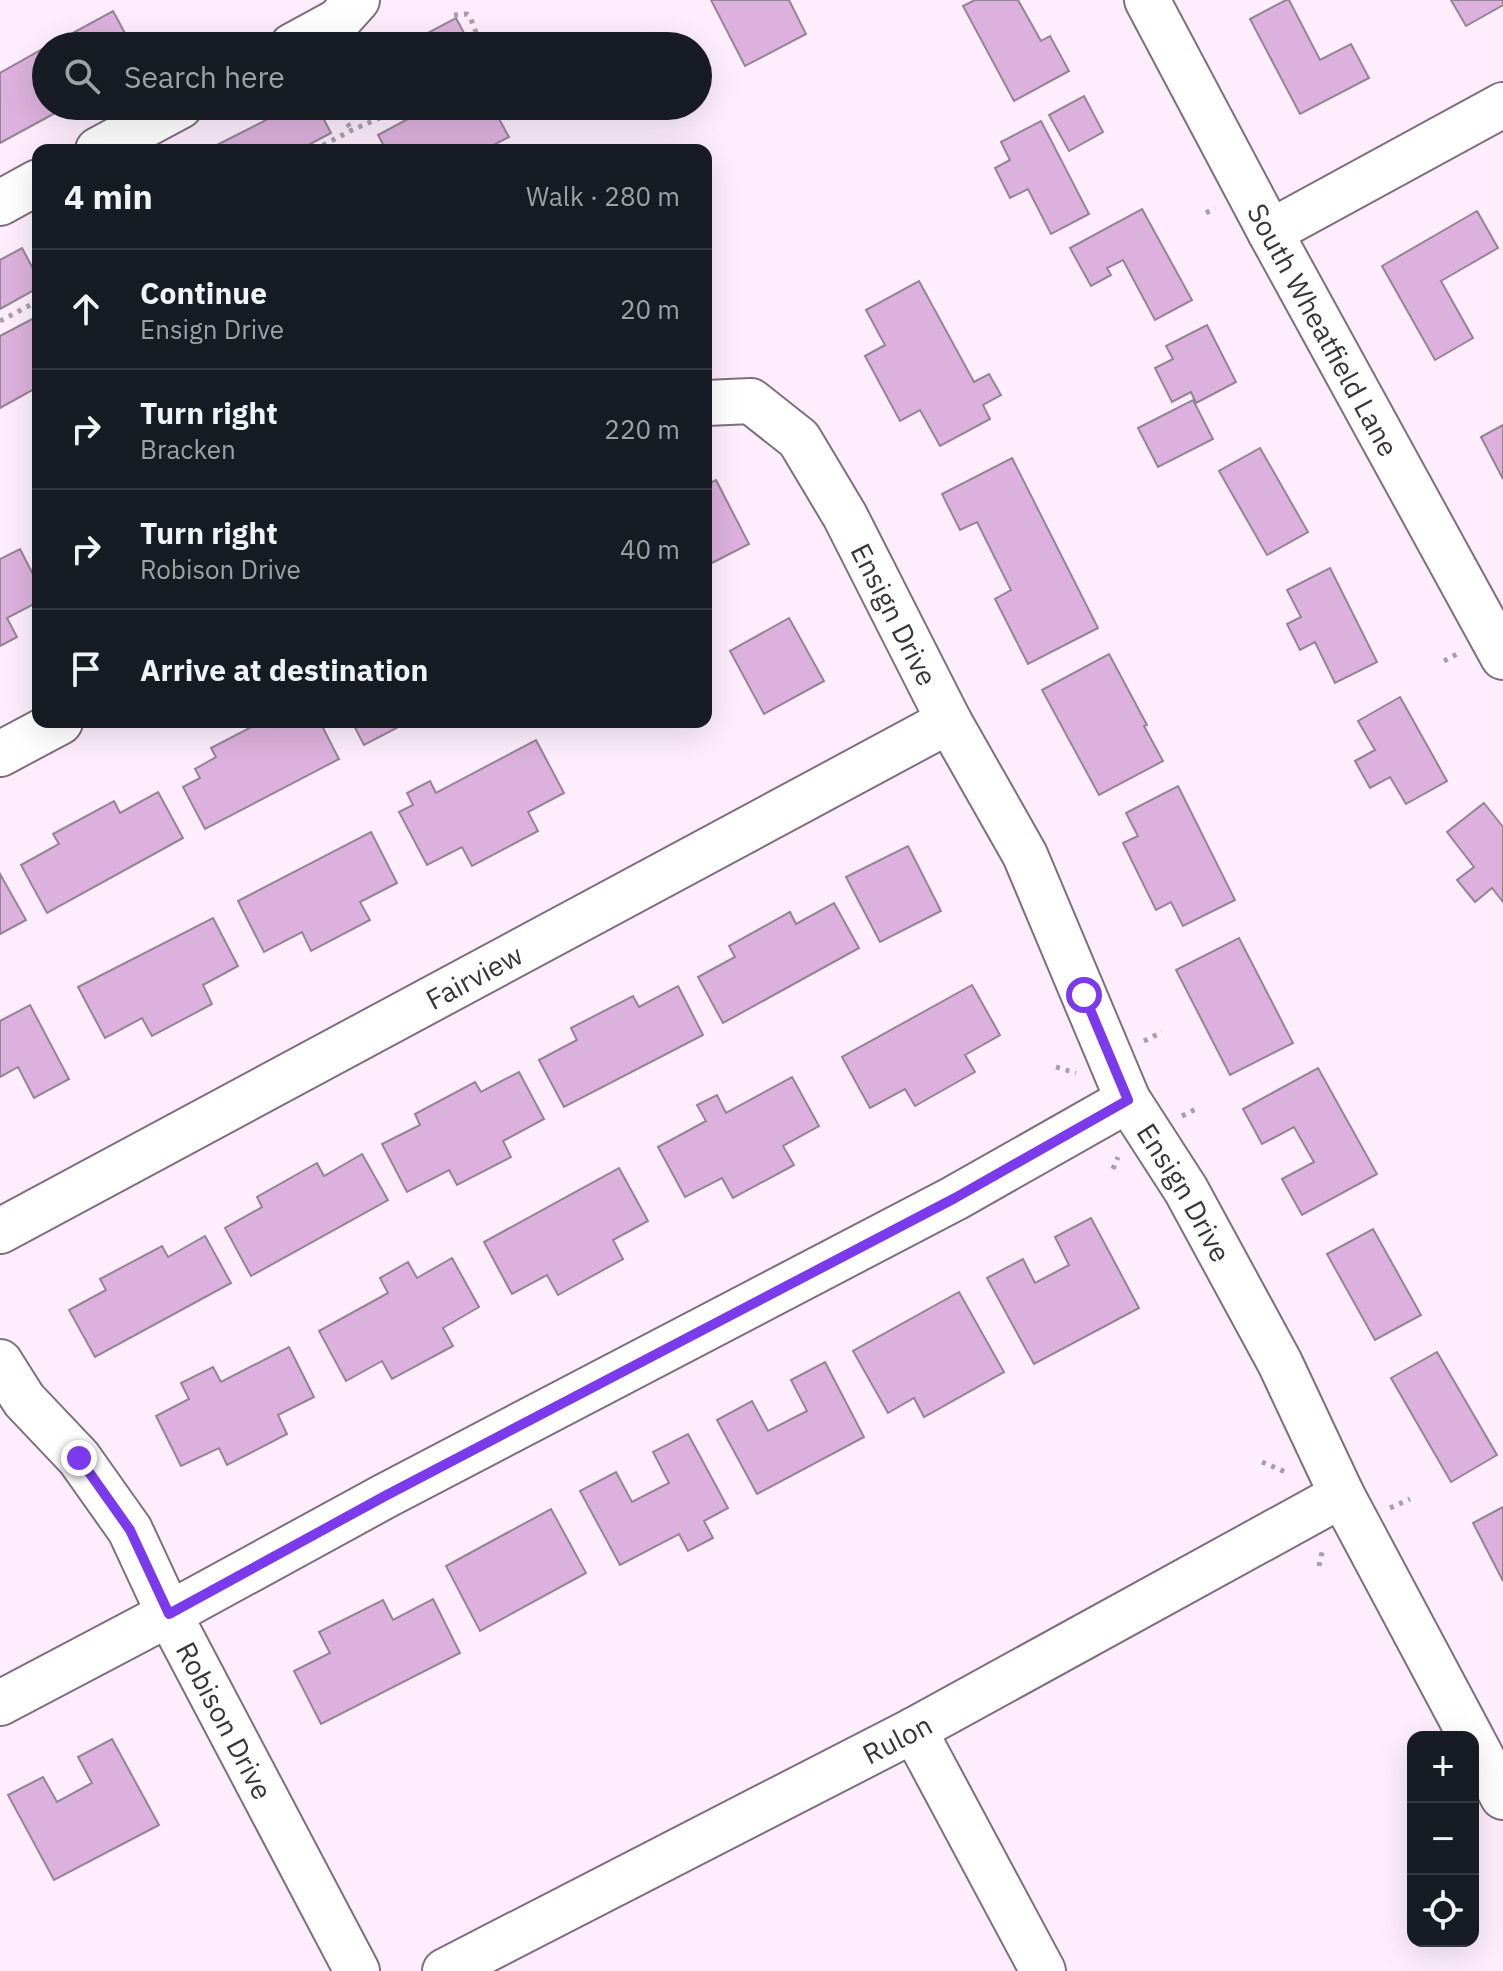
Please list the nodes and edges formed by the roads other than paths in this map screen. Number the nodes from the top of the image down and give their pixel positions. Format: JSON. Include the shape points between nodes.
{"nodes":[{"id":1,"x":357,"y":0,"type":"edge"},
{"id":2,"x":1147,"y":0,"type":"edge"},
{"id":3,"x":318,"y":32,"type":"edge"},
{"id":4,"x":1503,"y":105,"type":"edge"},
{"id":5,"x":154,"y":120,"type":"edge"},
{"id":6,"x":109,"y":144,"type":"edge"},
{"id":7,"x":32,"y":185,"type":"edge"},
{"id":8,"x":0,"y":203,"type":"edge"},
{"id":9,"x":1270,"y":232,"type":"junction"},
{"id":10,"x":712,"y":403,"type":"edge"},
{"id":11,"x":1503,"y":657,"type":"edge"},
{"id":12,"x":949,"y":721,"type":"junction"},
{"id":13,"x":49,"y":728,"type":"edge"},
{"id":14,"x":0,"y":754,"type":"edge"},
{"id":15,"x":1128,"y":1100,"type":"junction"},
{"id":16,"x":0,"y":1231,"type":"edge"},
{"id":17,"x":0,"y":1362,"type":"edge"},
{"id":18,"x":1342,"y":1495,"type":"junction"},
{"id":19,"x":169,"y":1614,"type":"junction"},
{"id":20,"x":0,"y":1703,"type":"edge"},
{"id":21,"x":914,"y":1730,"type":"junction"},
{"id":22,"x":1468,"y":1731,"type":"edge"},
{"id":23,"x":1479,"y":1752,"type":"edge"},
{"id":24,"x":1503,"y":1797,"type":"edge"},
{"id":25,"x":357,"y":1971,"type":"edge"},
{"id":26,"x":445,"y":1971,"type":"edge"},
{"id":27,"x":1043,"y":1971,"type":"edge"}],
"edges":[{"from":1,"to":3,"type":"street","via":[[338,21]]},
{"from":2,"to":9,"type":"street","name":"South Wheatfield Lane"},
{"from":4,"to":9,"type":"street"},
{"from":5,"to":6,"type":"street"},
{"from":7,"to":8,"type":"street"},
{"from":9,"to":11,"type":"street","name":"South Wheatfield Lane"},
{"from":10,"to":12,"type":"street","name":"Ensign Drive","via":[[751,401],[799,439],[845,516]]},
{"from":12,"to":15,"type":"street","name":"Ensign Drive","via":[[1025,855]]},
{"from":12,"to":16,"type":"street","name":"Fairview"},
{"from":13,"to":14,"type":"street"},
{"from":15,"to":18,"type":"street","name":"Ensign Drive","via":[[1186,1190],[1266,1336]]},
{"from":15,"to":19,"type":"street","via":[[955,1198]]},
{"from":17,"to":19,"type":"street","name":"Robison Drive","via":[[24,1400],[79,1458],[130,1530]]},
{"from":18,"to":21,"type":"street","name":"Rulon"},
{"from":18,"to":22,"type":"street","name":"Ensign Drive"},
{"from":19,"to":20,"type":"street"},
{"from":19,"to":25,"type":"street","name":"Robison Drive"},
{"from":21,"to":26,"type":"street","name":"Rulon"},
{"from":21,"to":27,"type":"street"},
{"from":23,"to":24,"type":"street","name":"Ensign Drive"}]}
